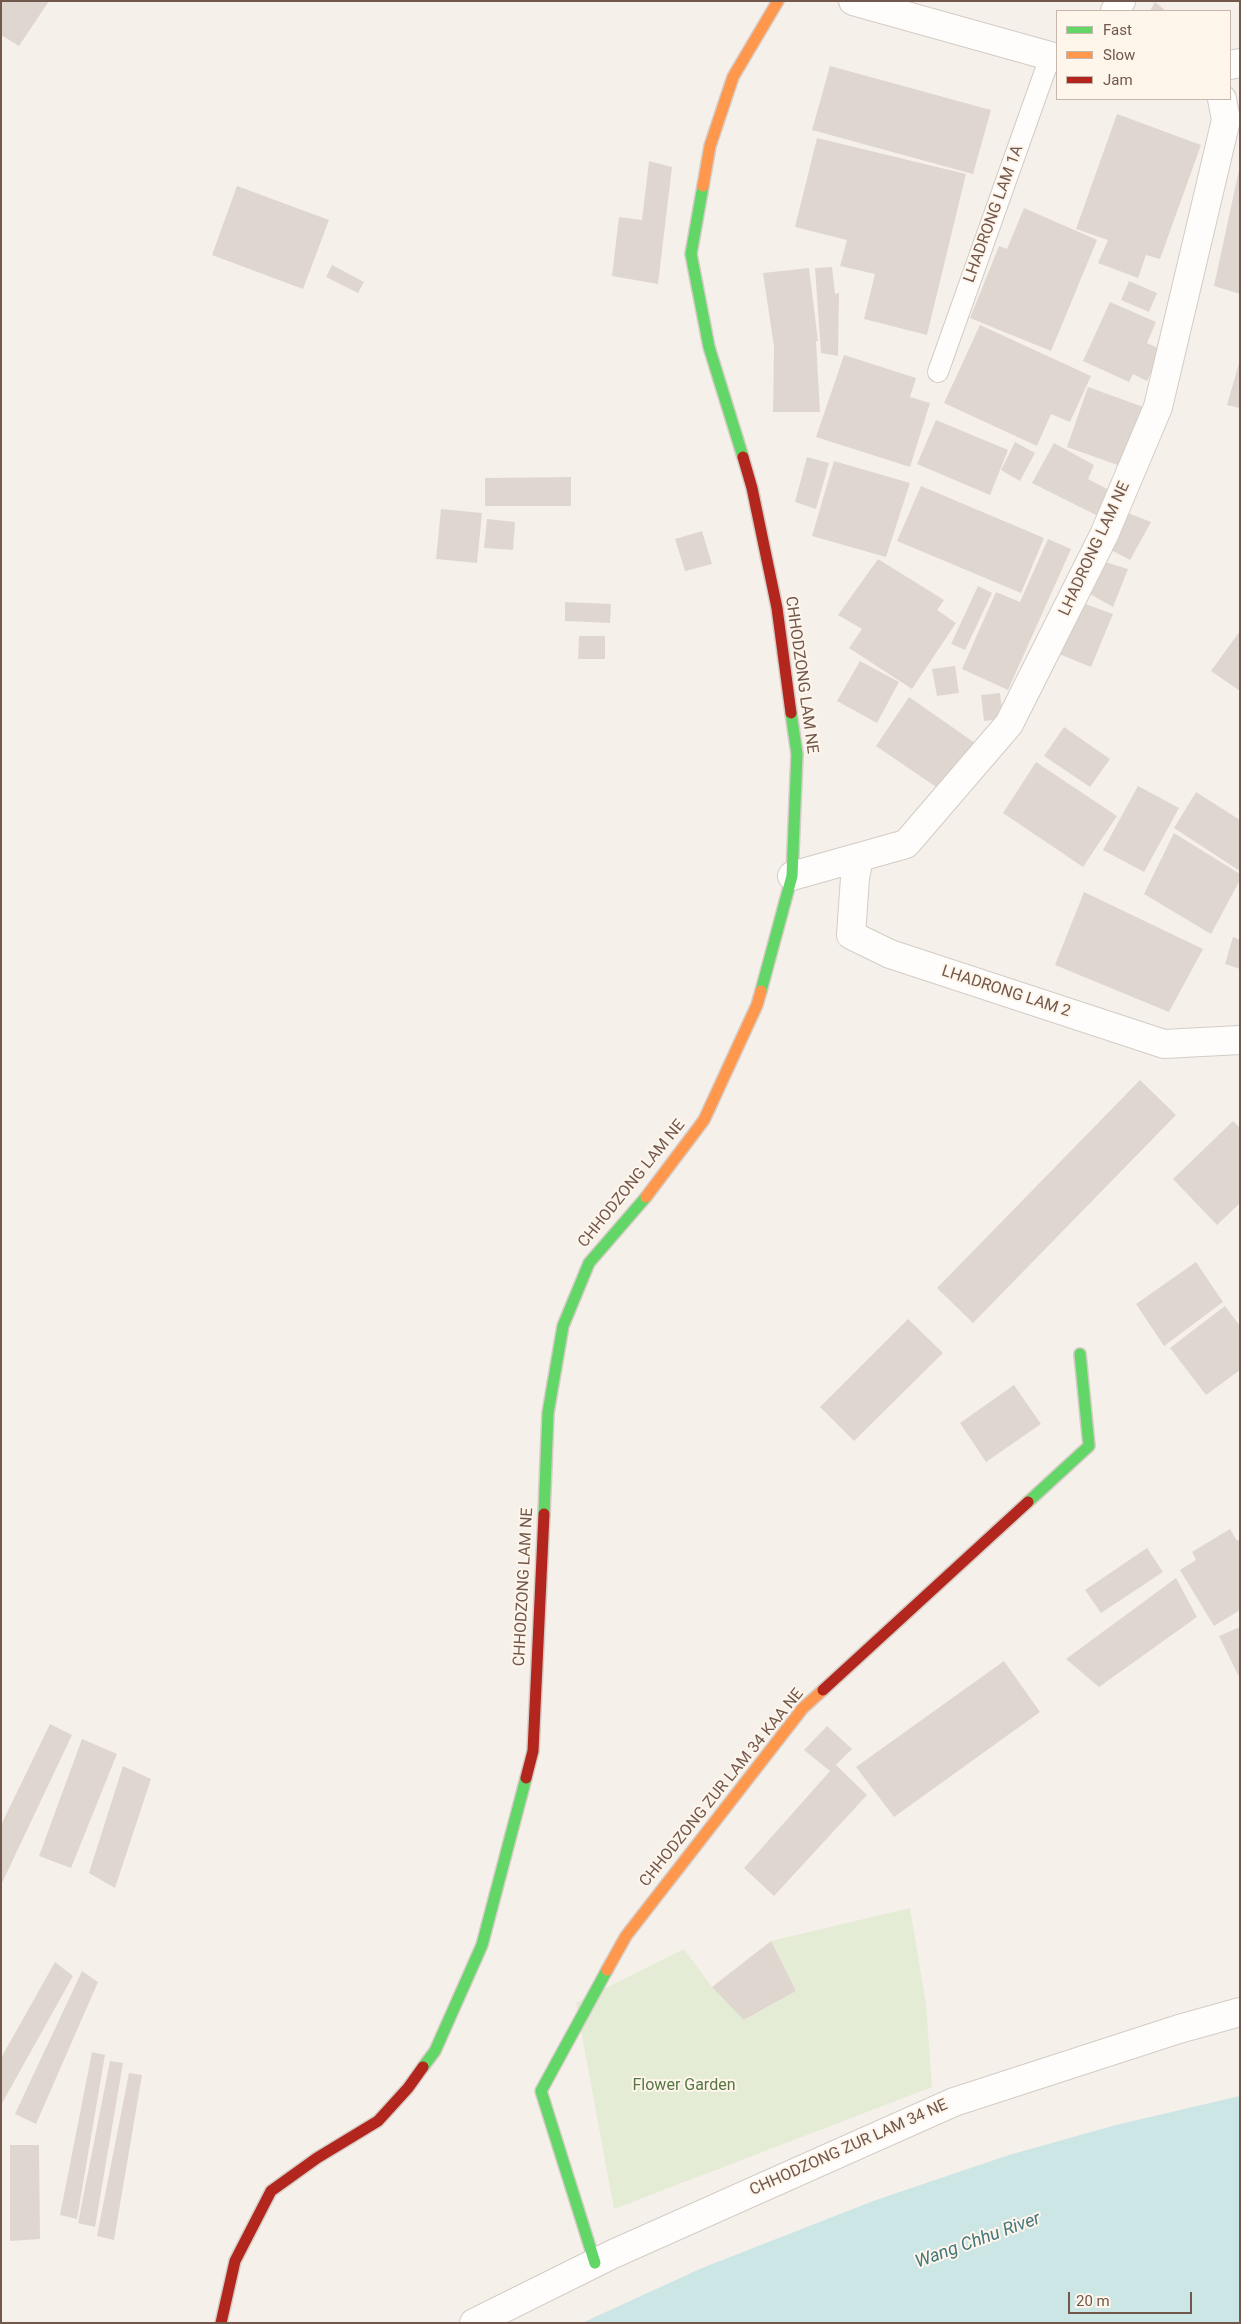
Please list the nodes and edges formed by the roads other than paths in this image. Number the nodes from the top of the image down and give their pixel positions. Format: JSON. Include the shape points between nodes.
{"nodes":[{"id":1,"x":778,"y":1,"type":"edge"},
{"id":2,"x":853,"y":1,"type":"edge"},
{"id":3,"x":1053,"y":58,"type":"edge"},
{"id":4,"x":1222,"y":100,"type":"edge"},
{"id":5,"x":938,"y":372,"type":"dead end"},
{"id":6,"x":859,"y":858,"type":"junction"},
{"id":7,"x":792,"y":876,"type":"junction"},
{"id":8,"x":1240,"y":1040,"type":"edge"},
{"id":9,"x":1080,"y":1354,"type":"dead end"},
{"id":10,"x":1240,"y":2012,"type":"edge"},
{"id":11,"x":595,"y":2263,"type":"junction"},
{"id":12,"x":221,"y":2323,"type":"edge"},
{"id":13,"x":474,"y":2323,"type":"edge"}],
"edges":[{"from":1,"to":7,"type":"street","name":"CHHODZONG LAM NE","via":[[733,77],[710,146],[691,254],[709,347],[752,488],[777,608],[797,754]]},
{"from":2,"to":3,"type":"street"},
{"from":3,"to":5,"type":"lane","name":"LHADRONG LAM 1A"},
{"from":4,"to":6,"type":"street","name":"LHADRONG LAM NE","via":[[1226,120],[1158,407],[1104,535],[1009,724],[906,844]]},
{"from":6,"to":7,"type":"street","name":"LHADRONG LAM NE"},
{"from":6,"to":8,"type":"street","name":"LHADRONG LAM 2","via":[[852,935],[890,954],[1164,1044]]},
{"from":7,"to":12,"type":"street","name":"CHHODZONG LAM NE","via":[[756,1005],[704,1120],[632,1215],[589,1263],[563,1326],[548,1413],[533,1751],[482,1945],[435,2051],[408,2088],[378,2121],[317,2158],[272,2191],[235,2261]]},
{"from":9,"to":11,"type":"street","name":"CHHODZONG ZUR LAM 34 KAA NE","via":[[1090,1446],[803,1708],[626,1936],[541,2091]]},
{"from":10,"to":11,"type":"street","name":"CHHODZONG ZUR LAM 34 NE","via":[[954,2102]]},
{"from":11,"to":13,"type":"street","name":"CHHODZONG ZUR LAM 34 NE"}]}
